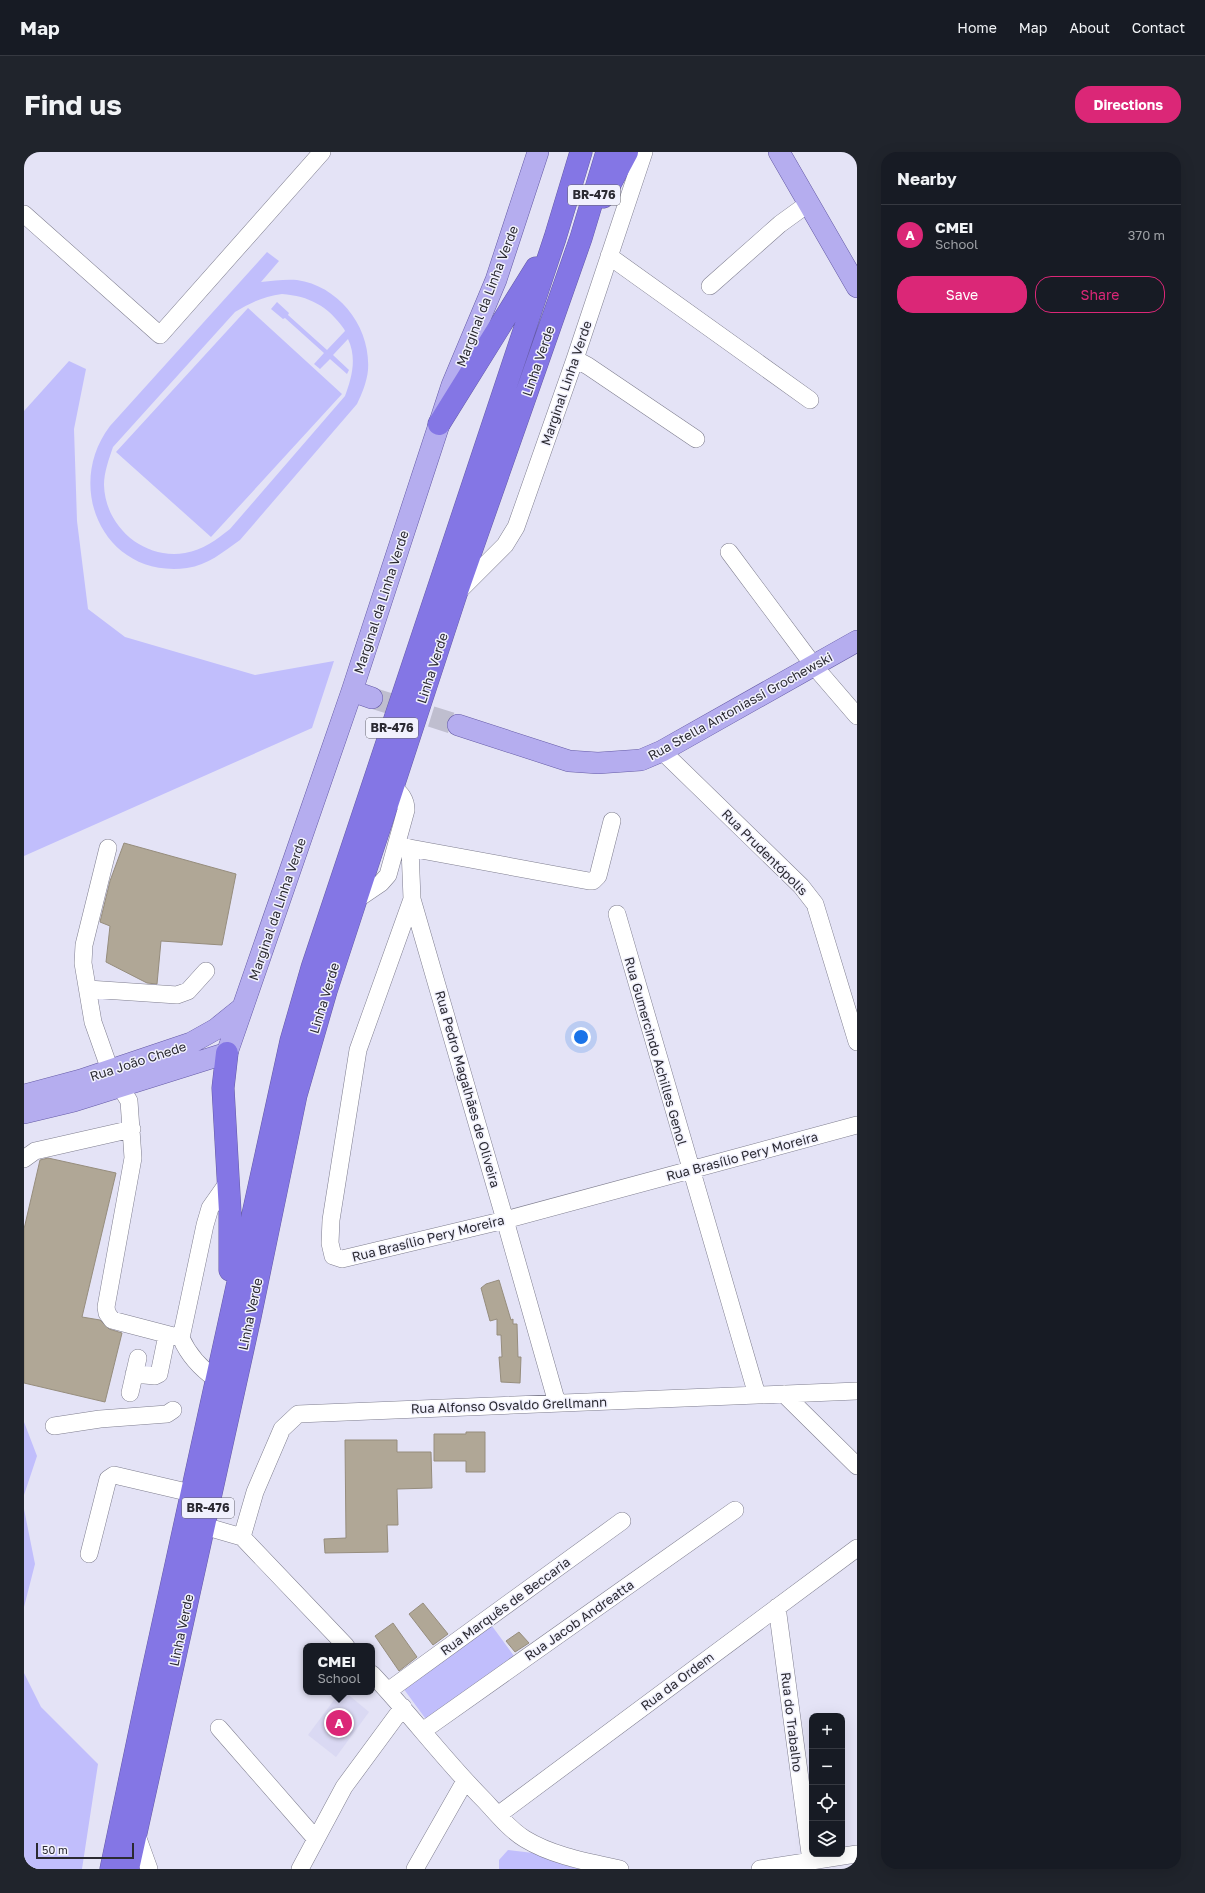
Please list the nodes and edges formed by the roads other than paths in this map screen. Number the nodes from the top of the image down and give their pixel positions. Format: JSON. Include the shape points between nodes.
{"nodes":[{"id":1,"x":322,"y":152,"type":"edge"},
{"id":2,"x":538,"y":152,"type":"edge"},
{"id":3,"x":581,"y":152,"type":"edge"},
{"id":4,"x":607,"y":152,"type":"edge"},
{"id":5,"x":627,"y":152,"type":"edge"},
{"id":6,"x":644,"y":152,"type":"edge"},
{"id":7,"x":779,"y":152,"type":"edge"},
{"id":8,"x":809,"y":203,"type":"junction"},
{"id":9,"x":24,"y":214,"type":"edge"},
{"id":10,"x":555,"y":238,"type":"junction"},
{"id":11,"x":581,"y":238,"type":"junction"},
{"id":12,"x":609,"y":256,"type":"junction"},
{"id":13,"x":710,"y":286,"type":"dead end"},
{"id":14,"x":857,"y":287,"type":"edge"},
{"id":15,"x":576,"y":359,"type":"junction"},
{"id":16,"x":810,"y":400,"type":"dead end"},
{"id":17,"x":439,"y":424,"type":"junction"},
{"id":18,"x":696,"y":438,"type":"dead end"},
{"id":19,"x":729,"y":552,"type":"dead end"},
{"id":20,"x":456,"y":594,"type":"junction"},
{"id":21,"x":857,"y":641,"type":"edge"},
{"id":22,"x":814,"y":666,"type":"junction"},
{"id":23,"x":352,"y":691,"type":"junction"},
{"id":24,"x":372,"y":698,"type":"tunnel mouth"},
{"id":25,"x":857,"y":716,"type":"edge"},
{"id":26,"x":458,"y":725,"type":"tunnel mouth"},
{"id":27,"x":662,"y":751,"type":"junction"},
{"id":28,"x":393,"y":787,"type":"junction"},
{"id":29,"x":612,"y":821,"type":"dead end"},
{"id":30,"x":404,"y":846,"type":"junction"},
{"id":31,"x":108,"y":848,"type":"dead end"},
{"id":32,"x":412,"y":899,"type":"junction"},
{"id":33,"x":356,"y":900,"type":"junction"},
{"id":34,"x":616,"y":914,"type":"dead end"},
{"id":35,"x":206,"y":971,"type":"dead end"},
{"id":36,"x":88,"y":990,"type":"junction"},
{"id":37,"x":243,"y":1008,"type":"junction"},
{"id":38,"x":857,"y":1042,"type":"edge"},
{"id":39,"x":227,"y":1052,"type":"junction"},
{"id":40,"x":115,"y":1078,"type":"junction"},
{"id":41,"x":24,"y":1095,"type":"edge"},
{"id":42,"x":24,"y":1113,"type":"edge"},
{"id":43,"x":857,"y":1125,"type":"edge"},
{"id":44,"x":132,"y":1129,"type":"junction"},
{"id":45,"x":24,"y":1159,"type":"edge"},
{"id":46,"x":691,"y":1170,"type":"junction"},
{"id":47,"x":229,"y":1181,"type":"junction"},
{"id":48,"x":506,"y":1220,"type":"junction"},
{"id":49,"x":231,"y":1311,"type":"junction"},
{"id":50,"x":174,"y":1336,"type":"junction"},
{"id":51,"x":216,"y":1379,"type":"junction"},
{"id":52,"x":857,"y":1391,"type":"edge"},
{"id":53,"x":130,"y":1393,"type":"dead end"},
{"id":54,"x":784,"y":1394,"type":"junction"},
{"id":55,"x":756,"y":1395,"type":"junction"},
{"id":56,"x":557,"y":1403,"type":"junction"},
{"id":57,"x":173,"y":1410,"type":"dead end"},
{"id":58,"x":54,"y":1426,"type":"dead end"},
{"id":59,"x":857,"y":1466,"type":"edge"},
{"id":60,"x":191,"y":1493,"type":"junction"},
{"id":61,"x":735,"y":1510,"type":"dead end"},
{"id":62,"x":622,"y":1521,"type":"dead end"},
{"id":63,"x":204,"y":1526,"type":"junction"},
{"id":64,"x":242,"y":1537,"type":"junction"},
{"id":65,"x":857,"y":1548,"type":"edge"},
{"id":66,"x":89,"y":1554,"type":"dead end"},
{"id":67,"x":777,"y":1607,"type":"junction"},
{"id":68,"x":343,"y":1643,"type":"edge"},
{"id":69,"x":375,"y":1677,"type":"edge"},
{"id":70,"x":388,"y":1691,"type":"junction"},
{"id":71,"x":403,"y":1707,"type":"junction"},
{"id":72,"x":219,"y":1728,"type":"dead end"},
{"id":73,"x":424,"y":1730,"type":"junction"},
{"id":74,"x":465,"y":1781,"type":"junction"},
{"id":75,"x":498,"y":1815,"type":"junction"},
{"id":76,"x":136,"y":1833,"type":"junction"},
{"id":77,"x":315,"y":1838,"type":"junction"},
{"id":78,"x":857,"y":1854,"type":"edge"},
{"id":79,"x":811,"y":1861,"type":"junction"},
{"id":80,"x":111,"y":1869,"type":"edge"},
{"id":81,"x":128,"y":1869,"type":"edge"},
{"id":82,"x":149,"y":1869,"type":"edge"},
{"id":83,"x":300,"y":1869,"type":"edge"},
{"id":84,"x":415,"y":1869,"type":"edge"},
{"id":85,"x":620,"y":1869,"type":"edge"},
{"id":86,"x":760,"y":1869,"type":"edge"}],
"edges":[{"from":1,"to":9,"type":"street","via":[[160,335]]},
{"from":2,"to":17,"type":"main road","name":"Marginal da Linha Verde","via":[[500,267],[452,385]]},
{"from":3,"to":10,"type":"highway","name":"Linha Verde","number":"BR-476"},
{"from":4,"to":11,"type":"highway","name":"Linha Verde","number":"BR-476"},
{"from":5,"to":11,"type":"highway"},
{"from":6,"to":12,"type":"street","name":"Marginal Linha Verde"},
{"from":7,"to":8,"type":"main road"},
{"from":8,"to":13,"type":"street","via":[[780,224]]},
{"from":8,"to":14,"type":"main road"},
{"from":10,"to":17,"type":"highway"},
{"from":10,"to":49,"type":"highway","name":"Linha Verde","number":"BR-476","via":[[312,968],[282,1078]]},
{"from":11,"to":20,"type":"highway","name":"Linha Verde","number":"BR-476"},
{"from":12,"to":15,"type":"street","name":"Marginal Linha Verde"},
{"from":12,"to":16,"type":"street"},
{"from":15,"to":18,"type":"street"},
{"from":15,"to":20,"type":"street","name":"Marginal Linha Verde","via":[[516,527],[506,545]]},
{"from":17,"to":23,"type":"main road","name":"Marginal da Linha Verde"},
{"from":19,"to":22,"type":"street"},
{"from":20,"to":28,"type":"highway","name":"Linha Verde","number":"BR-476"},
{"from":21,"to":22,"type":"main road","name":"Rua Stella Antoniassi Grochewski"},
{"from":22,"to":25,"type":"street"},
{"from":22,"to":27,"type":"main road","name":"Rua Stella Antoniassi Grochewski"},
{"from":23,"to":24,"type":"main road"},
{"from":23,"to":37,"type":"main road","name":"Marginal da Linha Verde"},
{"from":26,"to":27,"type":"main road","name":"Rua Stella Antoniassi Grochewski","via":[[569,761],[598,763],[641,760]]},
{"from":27,"to":38,"type":"street","name":"Rua Prudentópolis","via":[[802,886],[815,904]]},
{"from":28,"to":30,"type":"street","name":"Rua Pedro Magalhães de Oliveira","via":[[406,803]]},
{"from":28,"to":33,"type":"highway","name":"Linha Verde","number":"BR-476"},
{"from":29,"to":30,"type":"street","via":[[598,876],[588,882]]},
{"from":30,"to":32,"type":"street","name":"Rua Pedro Magalhães de Oliveira"},
{"from":30,"to":33,"type":"street","via":[[381,883]]},
{"from":31,"to":36,"type":"street","via":[[84,945]]},
{"from":32,"to":48,"type":"street","name":"Rua Pedro Magalhães de Oliveira"},
{"from":32,"to":48,"type":"street","name":"Rua Brasílio Pery Moreira","via":[[358,1050],[331,1220],[330,1243],[333,1256],[342,1259]]},
{"from":33,"to":63,"type":"highway","name":"Linha Verde","number":"BR-476","via":[[296,1095]]},
{"from":34,"to":46,"type":"street","name":"Rua Gumercindo Achilles Genol"},
{"from":35,"to":36,"type":"street","via":[[188,991],[177,995]]},
{"from":36,"to":40,"type":"street","via":[[93,1022]]},
{"from":37,"to":39,"type":"main road","name":"Marginal da Linha Verde"},
{"from":37,"to":40,"type":"main road","name":"Rua João Chede","via":[[197,1041]]},
{"from":39,"to":40,"type":"main road","name":"Rua João Chede"},
{"from":39,"to":47,"type":"highway","via":[[223,1088]]},
{"from":40,"to":41,"type":"main road","name":"Rua João Chede"},
{"from":40,"to":42,"type":"main road","name":"Rua João Chede","via":[[54,1106]]},
{"from":40,"to":44,"type":"street","via":[[129,1101]]},
{"from":43,"to":46,"type":"street","name":"Rua Brasílio Pery Moreira"},
{"from":44,"to":45,"type":"street","via":[[35,1151]]},
{"from":44,"to":50,"type":"street","via":[[133,1158],[107,1313],[112,1320]]},
{"from":46,"to":48,"type":"street","name":"Rua Brasílio Pery Moreira"},
{"from":46,"to":55,"type":"street","name":"Rua Gumercindo Achilles Genol"},
{"from":47,"to":49,"type":"highway"},
{"from":47,"to":50,"type":"street","via":[[210,1208]]},
{"from":48,"to":56,"type":"street","name":"Rua Pedro Magalhães de Oliveira"},
{"from":49,"to":51,"type":"highway","name":"Linha Verde","number":"BR-476"},
{"from":50,"to":51,"type":"street","via":[[195,1362]]},
{"from":50,"to":53,"type":"street","via":[[159,1374],[156,1376],[136,1366]]},
{"from":51,"to":60,"type":"highway","name":"Linha Verde","number":"BR-476"},
{"from":52,"to":54,"type":"street","name":"Rua Alfonso Osvaldo Grellmann"},
{"from":54,"to":55,"type":"street","name":"Rua Alfonso Osvaldo Grellmann"},
{"from":54,"to":59,"type":"street"},
{"from":55,"to":56,"type":"street","name":"Rua Alfonso Osvaldo Grellmann"},
{"from":56,"to":64,"type":"street","name":"Rua Alfonso Osvaldo Grellmann","via":[[298,1414],[282,1429],[255,1492]]},
{"from":57,"to":58,"type":"street","via":[[167,1414],[100,1418]]},
{"from":60,"to":66,"type":"street","via":[[110,1476]]},
{"from":60,"to":80,"type":"highway","name":"Linha Verde","number":"BR-476"},
{"from":61,"to":73,"type":"street","name":"Rua Jacob Andreatta"},
{"from":62,"to":70,"type":"street","name":"Rua Marquês de Beccaria"},
{"from":63,"to":64,"type":"street"},
{"from":63,"to":76,"type":"highway","name":"Linha Verde","number":"BR-476"},
{"from":64,"to":68,"type":"street"},
{"from":65,"to":67,"type":"street","name":"Rua da Ordem"},
{"from":67,"to":75,"type":"street","name":"Rua da Ordem"},
{"from":67,"to":79,"type":"street","name":"Rua do Trabalho"},
{"from":69,"to":70,"type":"street"},
{"from":70,"to":71,"type":"street"},
{"from":71,"to":73,"type":"street"},
{"from":71,"to":77,"type":"street","via":[[344,1787]]},
{"from":72,"to":77,"type":"street"},
{"from":73,"to":74,"type":"street"},
{"from":74,"to":75,"type":"street"},
{"from":74,"to":84,"type":"street"},
{"from":75,"to":85,"type":"street","via":[[524,1838],[553,1852]]},
{"from":76,"to":81,"type":"highway","name":"Linha Verde","number":"BR-476"},
{"from":76,"to":82,"type":"street"},
{"from":77,"to":83,"type":"street"},
{"from":78,"to":79,"type":"street"},
{"from":79,"to":86,"type":"street"}]}
